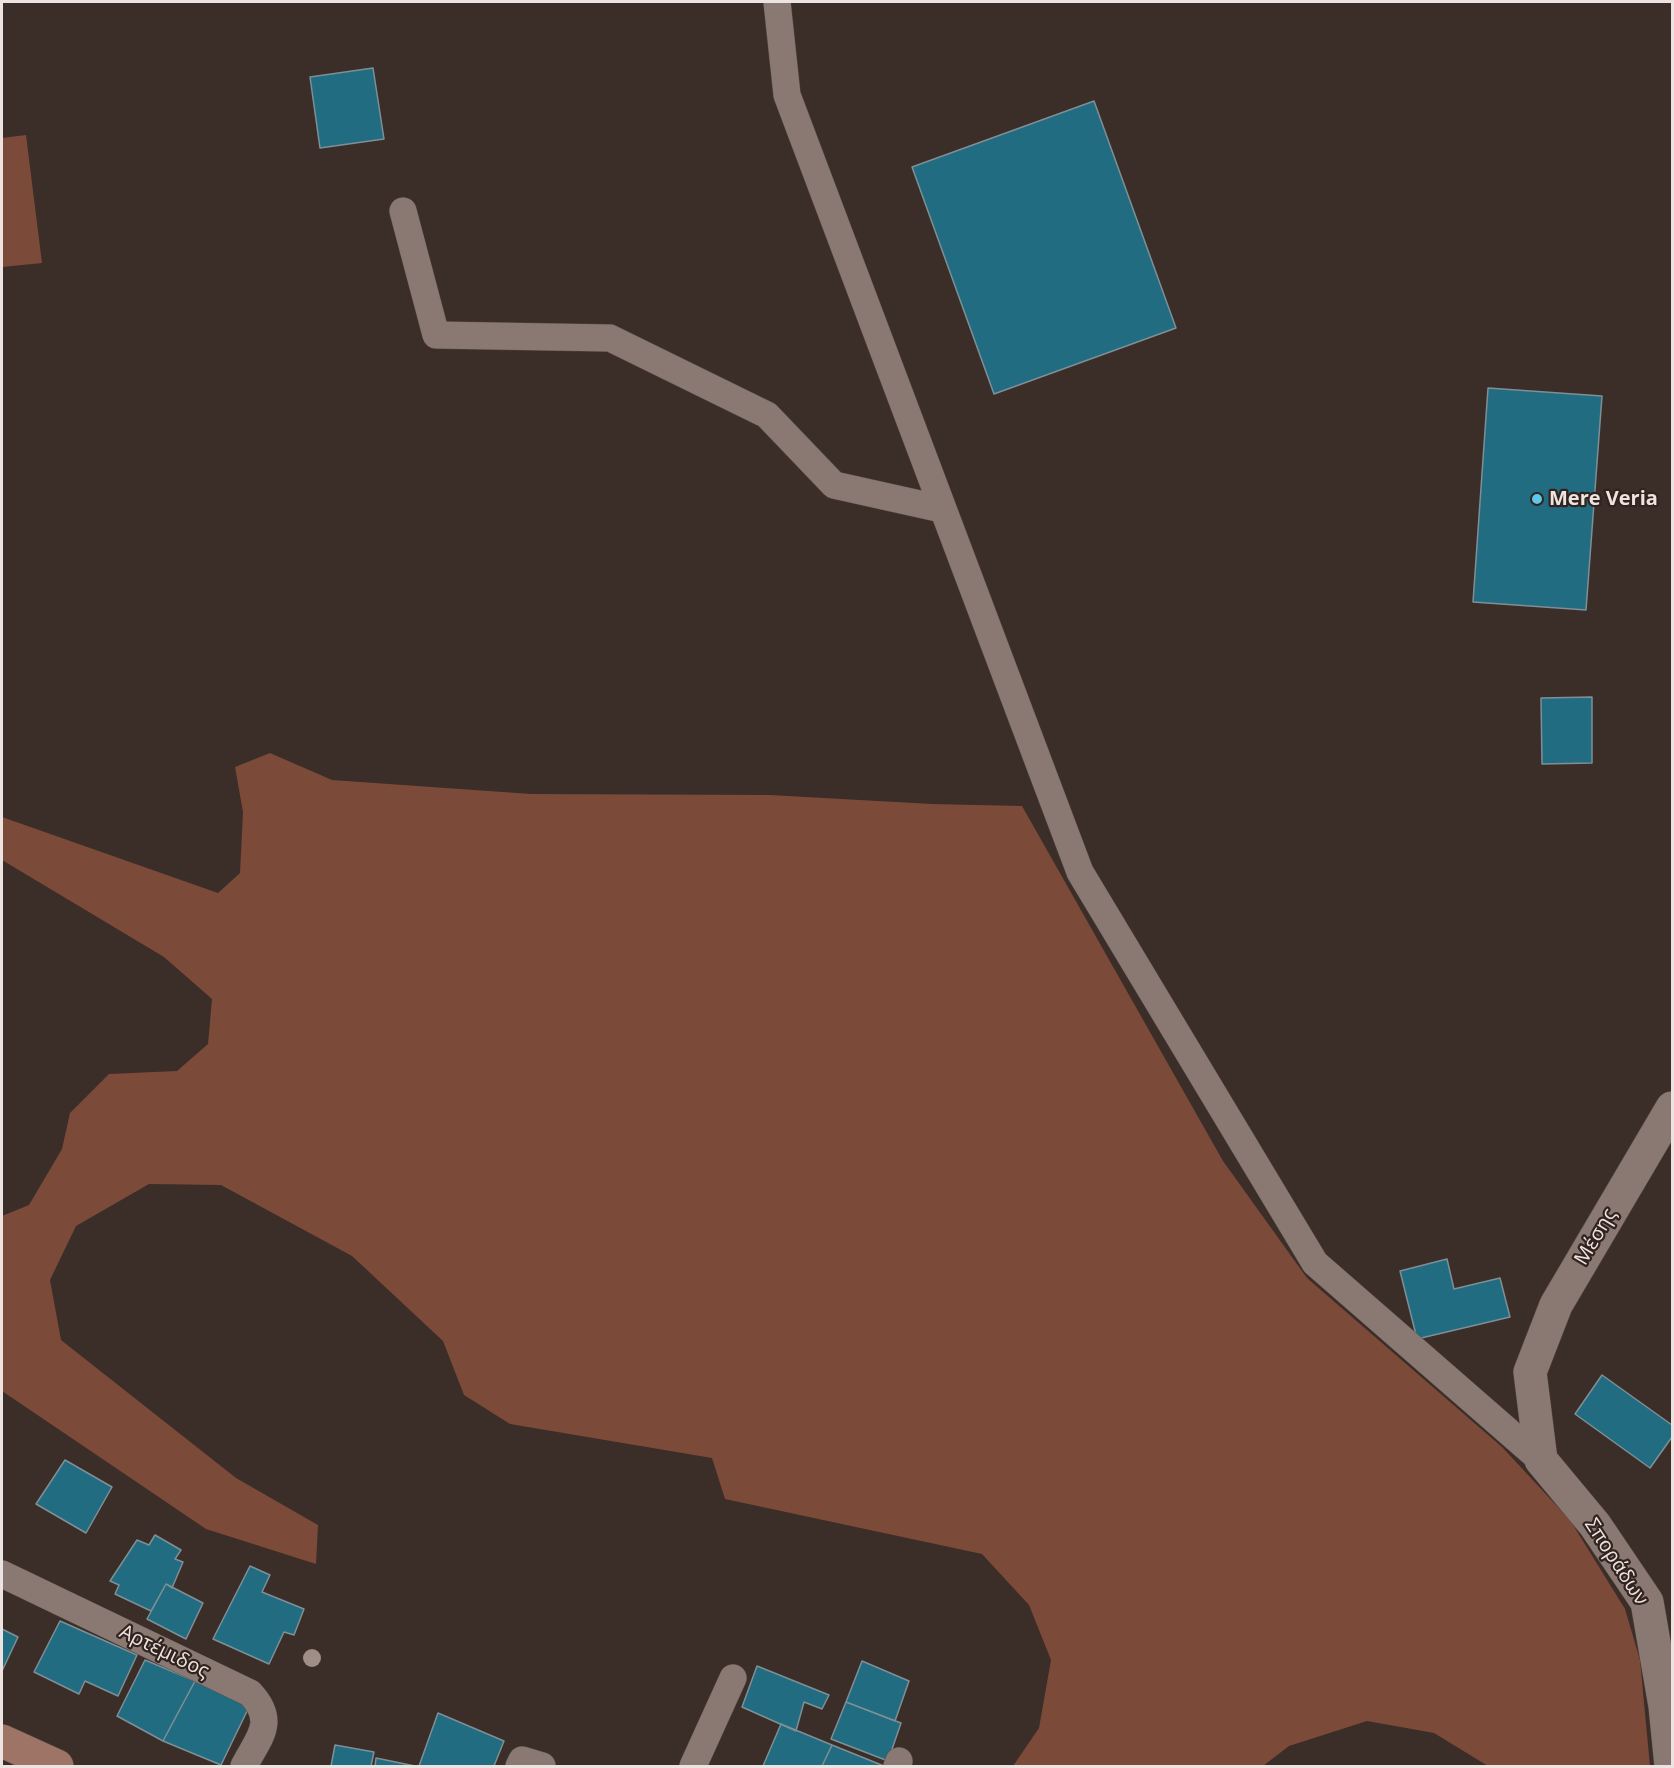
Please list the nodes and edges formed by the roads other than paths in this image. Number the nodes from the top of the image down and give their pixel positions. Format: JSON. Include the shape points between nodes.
{"nodes":[{"id":1,"x":777,"y":2,"type":"edge"},
{"id":2,"x":403,"y":211,"type":"dead end"},
{"id":3,"x":942,"y":508,"type":"junction"},
{"id":4,"x":1672,"y":1108,"type":"edge"},
{"id":5,"x":1541,"y":1460,"type":"junction"},
{"id":6,"x":2,"y":1574,"type":"edge"},
{"id":7,"x":1665,"y":1666,"type":"edge"},
{"id":8,"x":733,"y":1678,"type":"dead end"},
{"id":9,"x":2,"y":1741,"type":"edge"},
{"id":10,"x":57,"y":1767,"type":"edge"},
{"id":11,"x":243,"y":1767,"type":"edge"},
{"id":12,"x":519,"y":1767,"type":"edge"},
{"id":13,"x":542,"y":1767,"type":"edge"},
{"id":14,"x":693,"y":1767,"type":"edge"},
{"id":15,"x":1671,"y":1767,"type":"edge"}],
"edges":[{"from":1,"to":3,"type":"street","via":[[787,95]]},
{"from":2,"to":3,"type":"street","via":[[436,335],[610,338],[767,415],[834,485]]},
{"from":3,"to":5,"type":"street","via":[[1080,872],[1315,1263]]},
{"from":4,"to":5,"type":"street","name":"Μέσης","via":[[1556,1305],[1530,1372]]},
{"from":5,"to":7,"type":"street","name":"Σποράδων","via":[[1595,1525],[1647,1602]]},
{"from":6,"to":11,"type":"street","name":"Αρτέμιδος","via":[[250,1693],[263,1707],[265,1725]]},
{"from":7,"to":15,"type":"street","name":"Σποράδων"},
{"from":8,"to":14,"type":"street"},
{"from":9,"to":10,"type":"main road"},
{"from":12,"to":13,"type":"street","via":[[522,1760]]}]}
